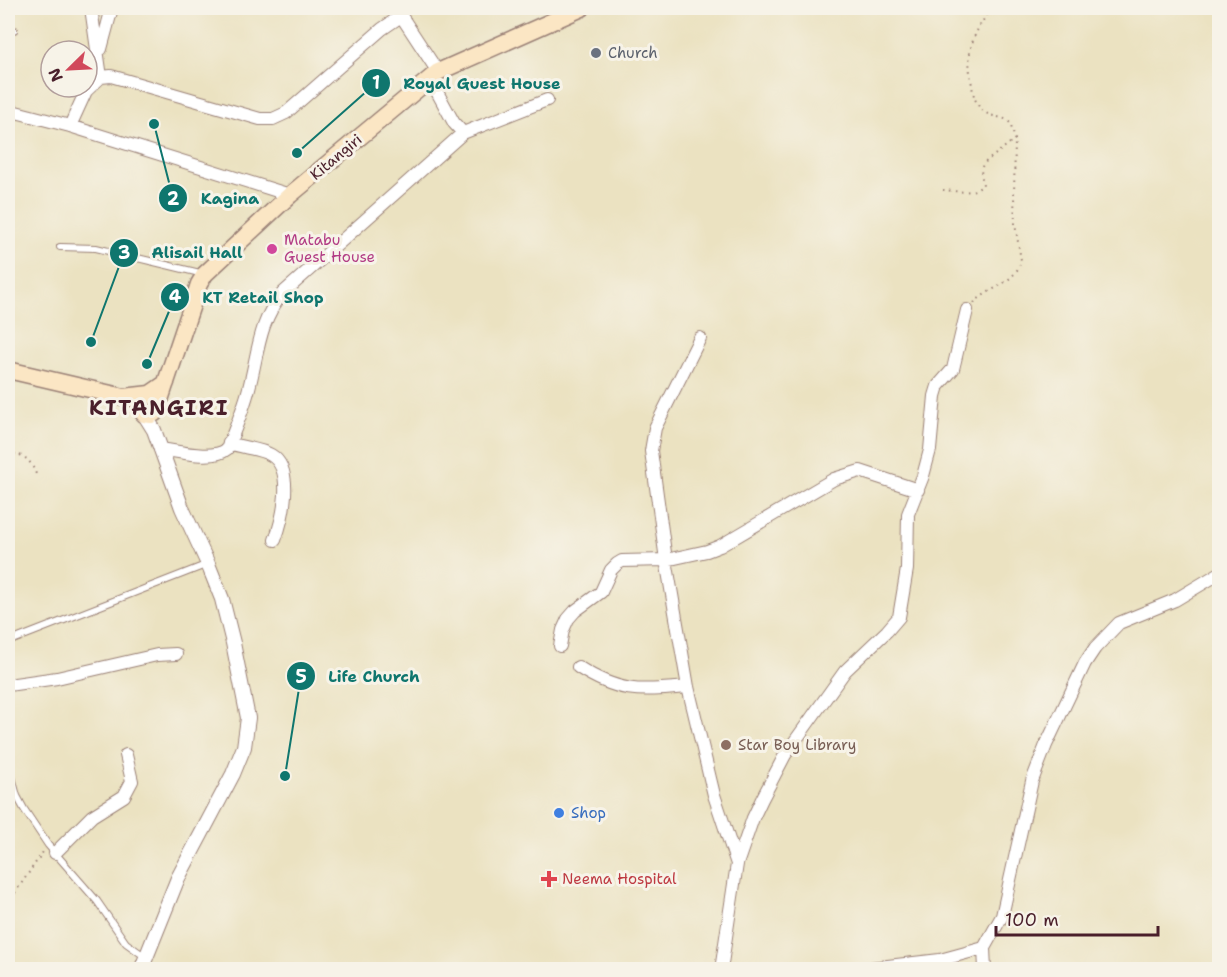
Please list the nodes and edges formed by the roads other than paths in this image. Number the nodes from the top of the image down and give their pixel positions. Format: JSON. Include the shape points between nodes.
{"nodes":[{"id":1,"x":91,"y":8,"type":"edge"},
{"id":2,"x":112,"y":8,"type":"edge"},
{"id":3,"x":582,"y":8,"type":"edge"},
{"id":4,"x":398,"y":12,"type":"edge"},
{"id":5,"x":96,"y":39,"type":"edge"},
{"id":6,"x":99,"y":56,"type":"joint"},
{"id":7,"x":434,"y":75,"type":"junction"},
{"id":8,"x":101,"y":77,"type":"junction"},
{"id":9,"x":547,"y":100,"type":"dead end"},
{"id":10,"x":8,"y":110,"type":"edge"},
{"id":11,"x":70,"y":126,"type":"junction"},
{"id":12,"x":463,"y":134,"type":"junction"},
{"id":13,"x":290,"y":195,"type":"junction"},
{"id":14,"x":60,"y":247,"type":"dead end"},
{"id":15,"x":205,"y":274,"type":"junction"},
{"id":16,"x":968,"y":310,"type":"road end"},
{"id":17,"x":700,"y":338,"type":"dead end"},
{"id":18,"x":8,"y":370,"type":"edge"},
{"id":19,"x":149,"y":408,"type":"junction"},
{"id":20,"x":230,"y":444,"type":"junction"},
{"id":21,"x":160,"y":449,"type":"junction"},
{"id":22,"x":918,"y":490,"type":"junction"},
{"id":23,"x":275,"y":540,"type":"dead end"},
{"id":24,"x":666,"y":560,"type":"junction"},
{"id":25,"x":208,"y":564,"type":"junction"},
{"id":26,"x":1220,"y":573,"type":"edge"},
{"id":27,"x":8,"y":642,"type":"edge"},
{"id":28,"x":560,"y":646,"type":"dead end"},
{"id":29,"x":176,"y":654,"type":"dead end"},
{"id":30,"x":578,"y":667,"type":"dead end"},
{"id":31,"x":8,"y":685,"type":"edge"},
{"id":32,"x":688,"y":687,"type":"junction"},
{"id":33,"x":126,"y":755,"type":"dead end"},
{"id":34,"x":8,"y":762,"type":"edge"},
{"id":35,"x":52,"y":849,"type":"junction"},
{"id":36,"x":737,"y":864,"type":"junction"},
{"id":37,"x":984,"y":948,"type":"junction"},
{"id":38,"x":146,"y":954,"type":"junction"},
{"id":39,"x":141,"y":969,"type":"edge"},
{"id":40,"x":721,"y":969,"type":"edge"},
{"id":41,"x":853,"y":969,"type":"edge"},
{"id":42,"x":985,"y":969,"type":"edge"}],
"edges":[{"from":1,"to":5,"type":"street"},
{"from":2,"to":6,"type":"street"},
{"from":3,"to":7,"type":"main road","name":"Kitangiri"},
{"from":4,"to":7,"type":"street"},
{"from":4,"to":8,"type":"street","via":[[286,113],[273,119],[260,119],[111,76]]},
{"from":6,"to":8,"type":"street"},
{"from":7,"to":12,"type":"street","via":[[454,123]]},
{"from":7,"to":13,"type":"main road","name":"Kitangiri"},
{"from":8,"to":11,"type":"street","via":[[86,91]]},
{"from":9,"to":12,"type":"street"},
{"from":10,"to":11,"type":"street"},
{"from":11,"to":13,"type":"street"},
{"from":12,"to":20,"type":"street","via":[[276,300],[262,328],[249,388]]},
{"from":13,"to":15,"type":"main road","name":"Kitangiri"},
{"from":14,"to":15,"type":"lane","via":[[96,248]]},
{"from":15,"to":19,"type":"main road","name":"Kitangiri","via":[[198,284],[166,382]]},
{"from":16,"to":22,"type":"street","via":[[953,369],[938,386],[935,396],[930,450]]},
{"from":17,"to":24,"type":"street","via":[[660,415],[652,440]]},
{"from":18,"to":19,"type":"main road","via":[[124,397]]},
{"from":19,"to":21,"type":"street"},
{"from":20,"to":21,"type":"street","via":[[223,452],[211,455]]},
{"from":20,"to":23,"type":"street","via":[[270,454],[279,462],[285,506]]},
{"from":21,"to":25,"type":"street"},
{"from":22,"to":24,"type":"street","via":[[860,471],[851,472],[720,546]]},
{"from":22,"to":36,"type":"street","via":[[908,514],[907,569],[899,617],[845,671],[798,734],[753,818]]},
{"from":24,"to":28,"type":"street","via":[[617,564],[601,592],[568,619]]},
{"from":24,"to":32,"type":"street"},
{"from":25,"to":27,"type":"lane"},
{"from":25,"to":38,"type":"street","via":[[222,599],[240,672],[248,718],[244,747],[178,878]]},
{"from":26,"to":37,"type":"street","via":[[1175,600],[1119,623],[1085,663],[1032,781],[1002,916]]},
{"from":29,"to":31,"type":"street"},
{"from":30,"to":32,"type":"street","via":[[627,690]]},
{"from":32,"to":36,"type":"street","via":[[714,795]]},
{"from":33,"to":35,"type":"street","via":[[132,781],[124,795]]},
{"from":34,"to":35,"type":"lane","via":[[17,796]]},
{"from":35,"to":38,"type":"lane","via":[[126,943]]},
{"from":36,"to":40,"type":"street"},
{"from":37,"to":41,"type":"street","via":[[940,960]]},
{"from":37,"to":42,"type":"street"},
{"from":38,"to":39,"type":"street"}]}
